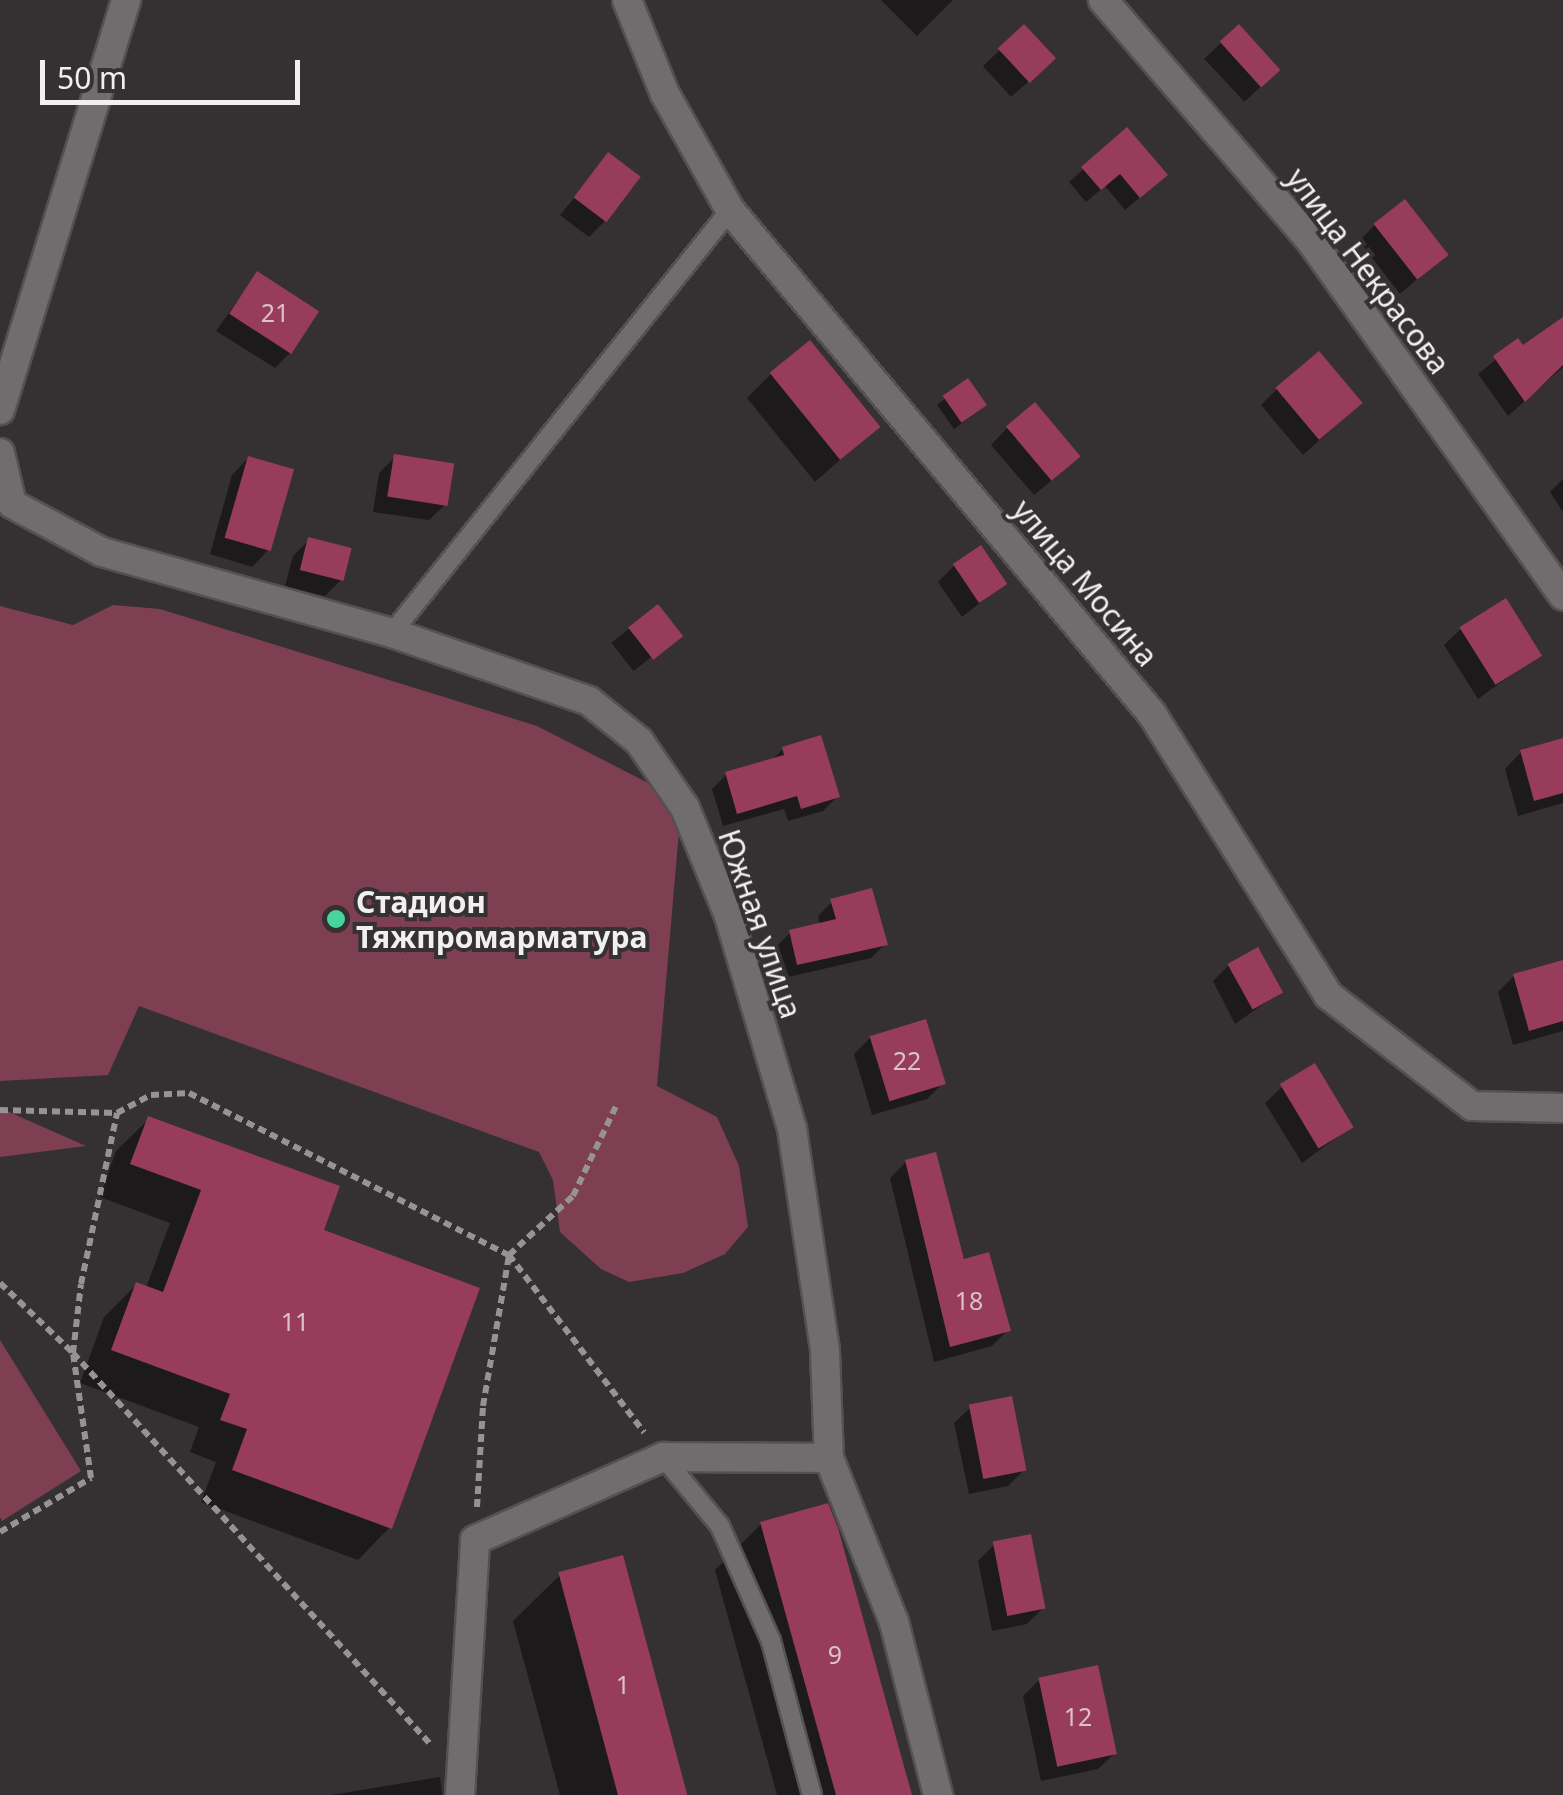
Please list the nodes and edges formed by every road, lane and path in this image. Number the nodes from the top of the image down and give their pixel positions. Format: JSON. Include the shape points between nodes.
{"nodes":[{"id":1,"x":126,"y":0,"type":"edge"},
{"id":2,"x":628,"y":0,"type":"edge"},
{"id":3,"x":1103,"y":0,"type":"edge"},
{"id":4,"x":730,"y":210,"type":"junction"},
{"id":5,"x":0,"y":410,"type":"edge"},
{"id":6,"x":0,"y":454,"type":"edge"},
{"id":7,"x":1563,"y":596,"type":"edge"},
{"id":8,"x":392,"y":632,"type":"junction"},
{"id":9,"x":617,"y":1104,"type":"dead end"},
{"id":10,"x":1563,"y":1108,"type":"edge"},
{"id":11,"x":0,"y":1110,"type":"edge"},
{"id":12,"x":116,"y":1113,"type":"junction"},
{"id":13,"x":508,"y":1256,"type":"junction"},
{"id":14,"x":0,"y":1283,"type":"edge"},
{"id":15,"x":73,"y":1354,"type":"junction"},
{"id":16,"x":663,"y":1457,"type":"junction"},
{"id":17,"x":829,"y":1458,"type":"junction"},
{"id":18,"x":0,"y":1532,"type":"edge"},
{"id":19,"x":476,"y":1540,"type":"junction"},
{"id":20,"x":460,"y":1786,"type":"edge"},
{"id":21,"x":812,"y":1795,"type":"edge"},
{"id":22,"x":938,"y":1795,"type":"edge"}],
"edges":[{"from":1,"to":5,"type":"street"},
{"from":2,"to":4,"type":"street","name":"улица Мосина","via":[[666,94]]},
{"from":3,"to":7,"type":"street","name":"улица Некрасова","via":[[1311,241]]},
{"from":4,"to":8,"type":"lane"},
{"from":4,"to":10,"type":"street","name":"улица Мосина","via":[[1152,714],[1328,996],[1472,1106]]},
{"from":6,"to":8,"type":"street","name":"Южная улица","via":[[12,504],[102,552]]},
{"from":8,"to":17,"type":"street","name":"Южная улица","via":[[588,701],[640,741],[685,808],[728,916],[792,1130],[825,1351]]},
{"from":9,"to":13,"type":"path","via":[[573,1196]]},
{"from":11,"to":12,"type":"path"},
{"from":12,"to":13,"type":"path","via":[[151,1095],[189,1093]]},
{"from":12,"to":15,"type":"path"},
{"from":13,"to":16,"type":"path"},
{"from":13,"to":19,"type":"path","via":[[483,1406]]},
{"from":14,"to":15,"type":"path"},
{"from":15,"to":18,"type":"path","via":[[91,1478]]},
{"from":15,"to":20,"type":"path"},
{"from":16,"to":17,"type":"street"},
{"from":16,"to":19,"type":"street"},
{"from":16,"to":21,"type":"lane","via":[[720,1526],[771,1641]]},
{"from":17,"to":22,"type":"street","name":"Южная улица","via":[[894,1622]]},
{"from":19,"to":20,"type":"street"}]}
